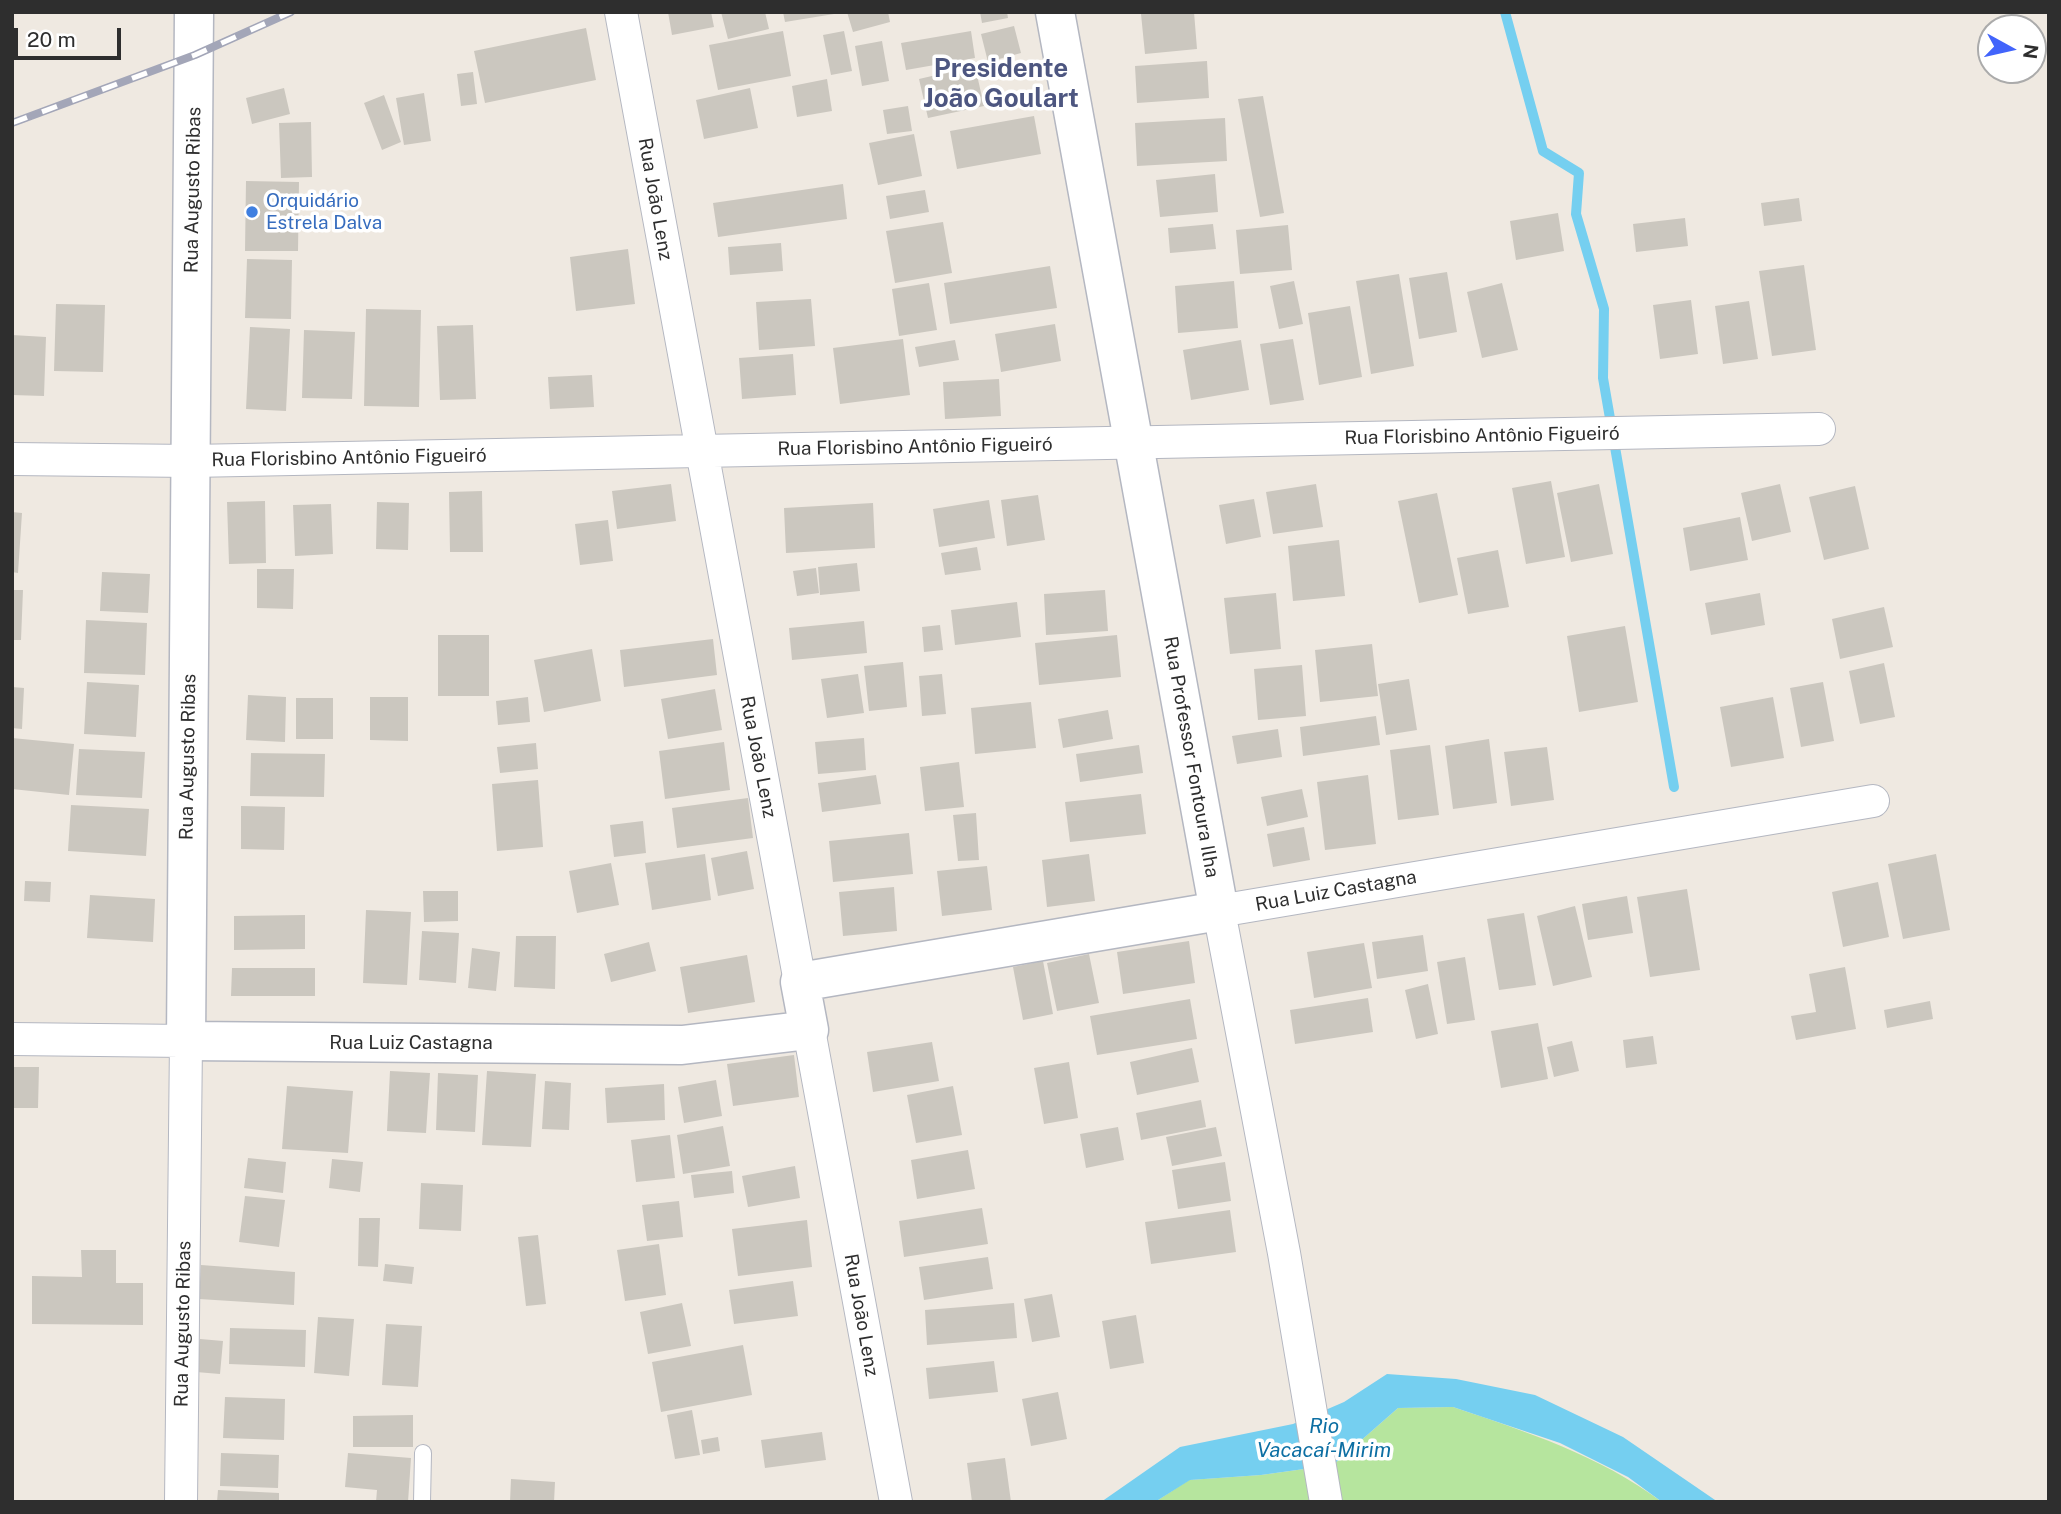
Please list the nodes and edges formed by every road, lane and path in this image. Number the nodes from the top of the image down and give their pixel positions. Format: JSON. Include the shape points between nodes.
{"nodes":[{"id":1,"x":194,"y":12,"type":"edge"},
{"id":2,"x":621,"y":12,"type":"edge"},
{"id":3,"x":1055,"y":12,"type":"edge"},
{"id":4,"x":1819,"y":429,"type":"dead end"},
{"id":5,"x":1135,"y":442,"type":"junction"},
{"id":6,"x":702,"y":452,"type":"junction"},
{"id":7,"x":12,"y":460,"type":"edge"},
{"id":8,"x":191,"y":461,"type":"junction"},
{"id":9,"x":1873,"y":801,"type":"dead end"},
{"id":10,"x":1220,"y":911,"type":"junction"},
{"id":11,"x":800,"y":982,"type":"junction"},
{"id":12,"x":809,"y":1030,"type":"junction"},
{"id":13,"x":12,"y":1039,"type":"edge"},
{"id":14,"x":186,"y":1041,"type":"junction"},
{"id":15,"x":423,"y":1452,"type":"dead end"},
{"id":16,"x":1326,"y":1501,"type":"edge"},
{"id":17,"x":181,"y":1502,"type":"edge"},
{"id":18,"x":422,"y":1502,"type":"edge"},
{"id":19,"x":896,"y":1502,"type":"edge"}],
"edges":[{"from":1,"to":8,"type":"street","name":"Rua Augusto Ribas"},
{"from":2,"to":6,"type":"street","name":"Rua João Lenz"},
{"from":3,"to":5,"type":"street","name":"Rua Professor Fontoura Ilha"},
{"from":4,"to":5,"type":"street","name":"Rua Florisbino Antônio Figueiró"},
{"from":5,"to":6,"type":"street","name":"Rua Florisbino Antônio Figueiró"},
{"from":5,"to":10,"type":"street","name":"Rua Professor Fontoura Ilha"},
{"from":6,"to":8,"type":"street","name":"Rua Florisbino Antônio Figueiró"},
{"from":6,"to":11,"type":"street","name":"Rua João Lenz"},
{"from":7,"to":8,"type":"street","name":"Rua Florisbino Antônio Figueiró"},
{"from":8,"to":14,"type":"street","name":"Rua Augusto Ribas"},
{"from":9,"to":10,"type":"street","name":"Rua Luiz Castagna"},
{"from":10,"to":11,"type":"street","name":"Rua Luiz Castagna"},
{"from":10,"to":16,"type":"street","name":"Rua Professor Fontoura Ilha"},
{"from":11,"to":12,"type":"street","name":"Rua João Lenz"},
{"from":12,"to":14,"type":"street","name":"Rua Luiz Castagna","via":[[682,1045]]},
{"from":12,"to":19,"type":"street","name":"Rua João Lenz"},
{"from":13,"to":14,"type":"street","name":"Rua Luiz Castagna"},
{"from":14,"to":17,"type":"street","name":"Rua Augusto Ribas"},
{"from":15,"to":18,"type":"lane"}]}
